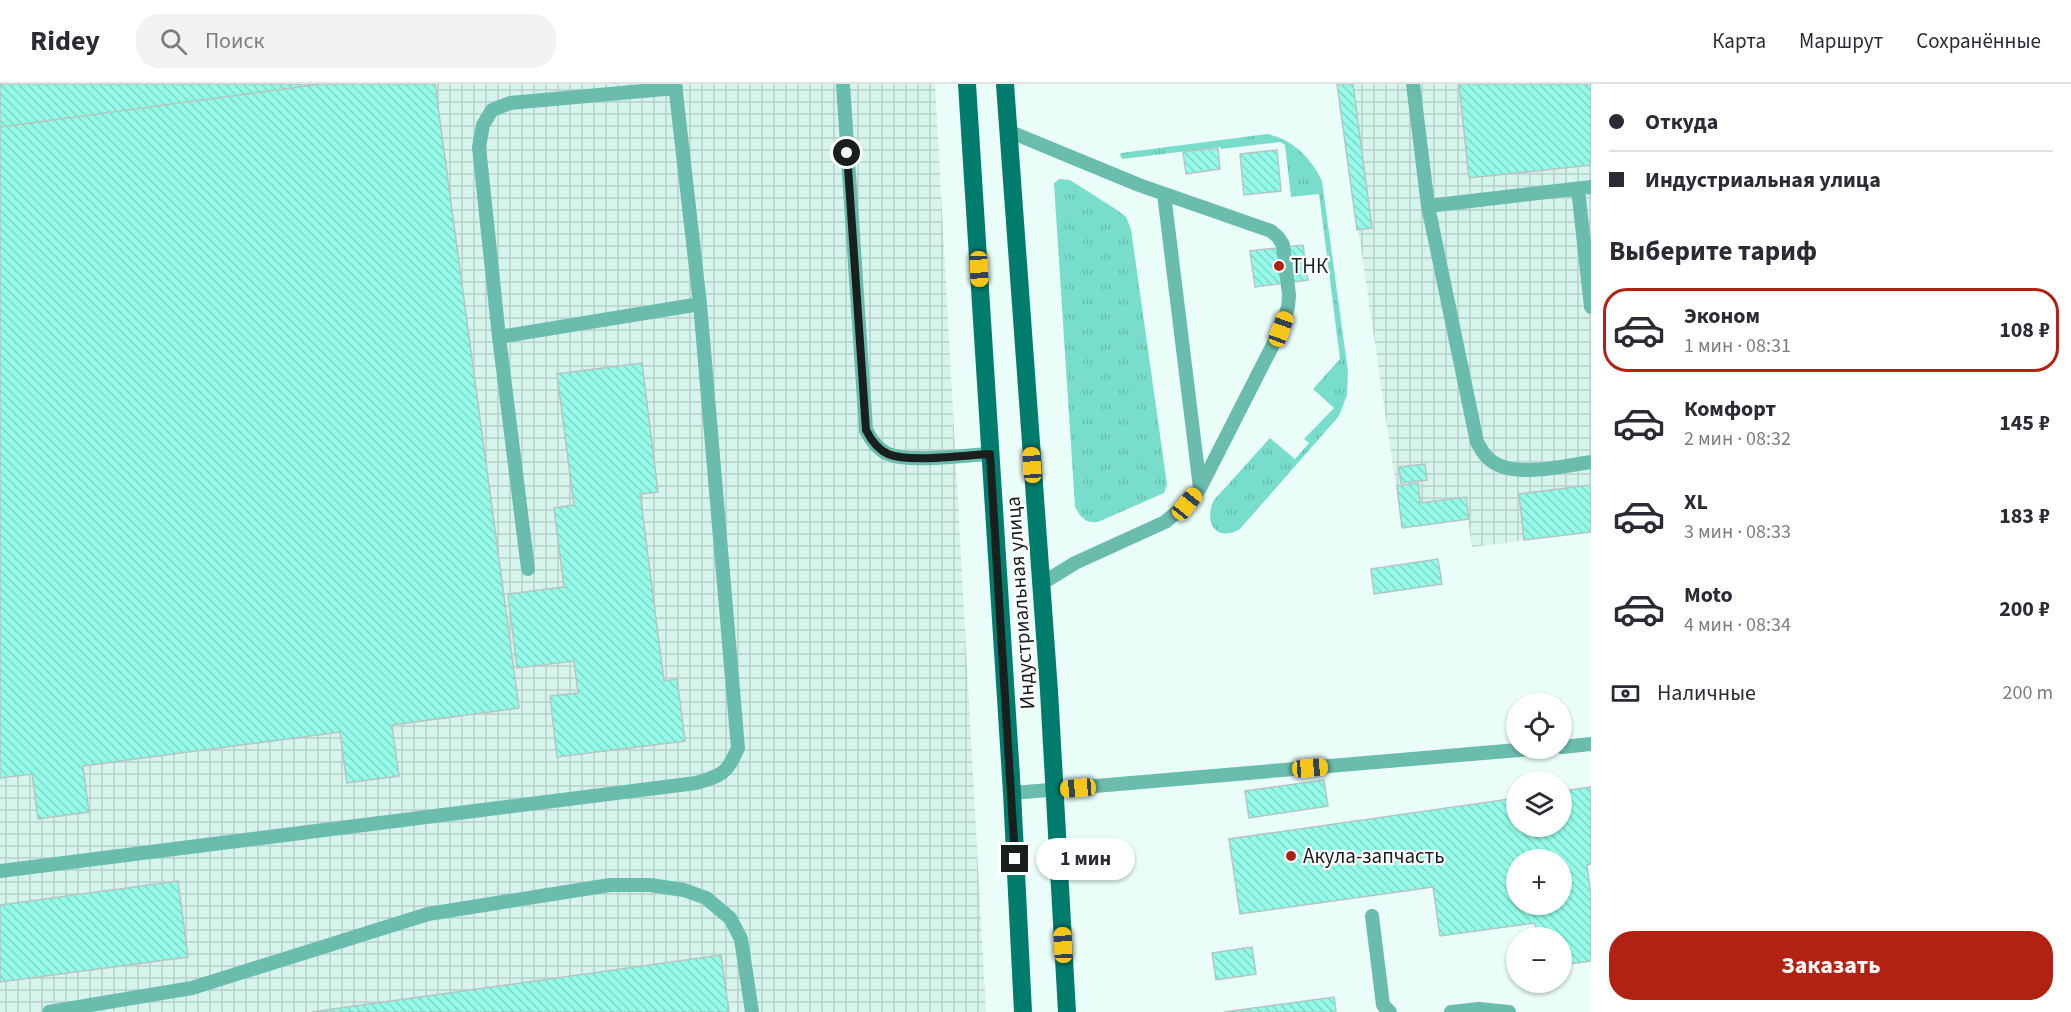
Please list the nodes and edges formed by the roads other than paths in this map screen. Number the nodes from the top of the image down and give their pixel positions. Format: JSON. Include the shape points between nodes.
{"nodes":[{"id":1,"x":843,"y":84,"type":"edge"},
{"id":2,"x":967,"y":84,"type":"edge"},
{"id":3,"x":1005,"y":84,"type":"edge"},
{"id":4,"x":1413,"y":84,"type":"edge"},
{"id":5,"x":676,"y":86,"type":"edge"},
{"id":6,"x":1008,"y":131,"type":"junction"},
{"id":7,"x":1584,"y":188,"type":"edge"},
{"id":8,"x":1164,"y":194,"type":"junction"},
{"id":9,"x":1428,"y":206,"type":"junction"},
{"id":10,"x":700,"y":304,"type":"junction"},
{"id":11,"x":1591,"y":307,"type":"edge"},
{"id":12,"x":499,"y":337,"type":"junction"},
{"id":13,"x":990,"y":454,"type":"junction"},
{"id":14,"x":1591,"y":462,"type":"edge"},
{"id":15,"x":1200,"y":488,"type":"junction"},
{"id":16,"x":528,"y":569,"type":"dead end"},
{"id":17,"x":1041,"y":584,"type":"junction"},
{"id":18,"x":1591,"y":744,"type":"edge"},
{"id":19,"x":1572,"y":746,"type":"edge"},
{"id":20,"x":1506,"y":751,"type":"edge"},
{"id":21,"x":1054,"y":789,"type":"junction"},
{"id":22,"x":1012,"y":793,"type":"junction"},
{"id":23,"x":0,"y":871,"type":"edge"},
{"id":24,"x":1372,"y":916,"type":"dead end"},
{"id":25,"x":49,"y":1012,"type":"edge"},
{"id":26,"x":752,"y":1012,"type":"edge"},
{"id":27,"x":1023,"y":1012,"type":"edge"},
{"id":28,"x":1067,"y":1012,"type":"edge"},
{"id":29,"x":1390,"y":1012,"type":"edge"},
{"id":30,"x":1451,"y":1012,"type":"edge"},
{"id":31,"x":1509,"y":1012,"type":"edge"}],
"edges":[{"from":1,"to":13,"type":"lane","via":[[866,430],[873,444],[887,454],[905,458]]},
{"from":2,"to":13,"type":"main road","name":"Индустриальная улица"},
{"from":3,"to":6,"type":"main road","name":"Индустриальная улица"},
{"from":4,"to":9,"type":"lane"},
{"from":5,"to":10,"type":"lane"},
{"from":5,"to":12,"type":"lane","via":[[510,102],[492,110],[483,125],[479,147]]},
{"from":6,"to":8,"type":"lane"},
{"from":6,"to":17,"type":"main road","name":"Индустриальная улица"},
{"from":7,"to":9,"type":"lane"},
{"from":7,"to":11,"type":"lane"},
{"from":8,"to":15,"type":"lane"},
{"from":8,"to":15,"type":"lane","via":[[1271,231],[1283,245],[1290,295],[1281,329]]},
{"from":9,"to":14,"type":"lane","via":[[1477,442],[1487,458],[1516,470]]},
{"from":10,"to":12,"type":"lane"},
{"from":10,"to":23,"type":"lane","via":[[738,748],[721,775],[696,783]]},
{"from":12,"to":16,"type":"lane"},
{"from":13,"to":22,"type":"main road","name":"Индустриальная улица"},
{"from":15,"to":17,"type":"lane","via":[[1165,522],[1075,563]]},
{"from":17,"to":21,"type":"main road","name":"Индустриальная улица"},
{"from":18,"to":19,"type":"lane"},
{"from":20,"to":21,"type":"lane"},
{"from":21,"to":22,"type":"lane"},
{"from":21,"to":28,"type":"main road","name":"Индустриальная улица"},
{"from":22,"to":27,"type":"main road","name":"Индустриальная улица"},
{"from":24,"to":29,"type":"lane","via":[[1383,1005]]},
{"from":25,"to":26,"type":"lane","via":[[192,988],[428,914],[610,885],[684,890],[706,898],[730,918],[741,939]]},
{"from":30,"to":31,"type":"lane"}]}
